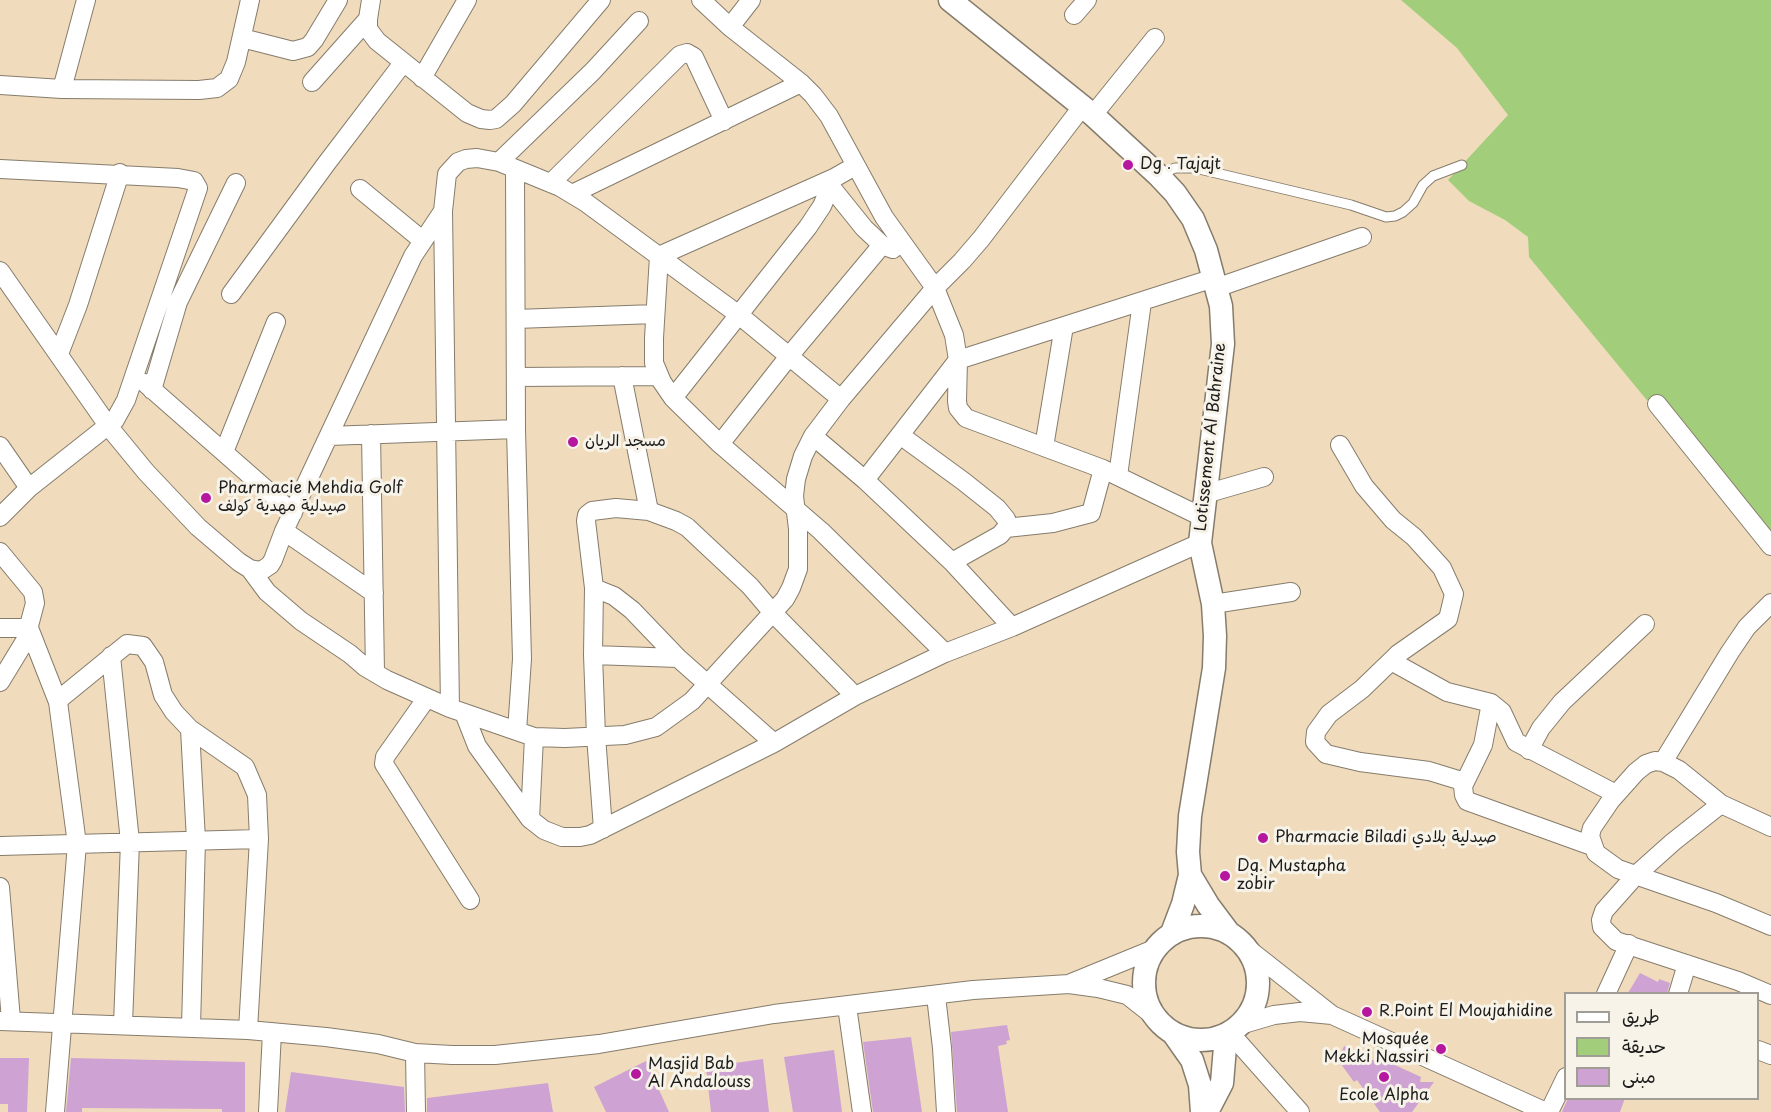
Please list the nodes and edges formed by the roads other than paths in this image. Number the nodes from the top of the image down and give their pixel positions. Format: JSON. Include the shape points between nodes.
{"nodes":[{"id":1,"x":86,"y":0,"type":"edge"},
{"id":2,"x":250,"y":0,"type":"edge"},
{"id":3,"x":338,"y":0,"type":"edge"},
{"id":4,"x":371,"y":0,"type":"edge"},
{"id":5,"x":467,"y":0,"type":"edge"},
{"id":6,"x":601,"y":0,"type":"edge"},
{"id":7,"x":701,"y":0,"type":"edge"},
{"id":8,"x":751,"y":0,"type":"edge"},
{"id":9,"x":950,"y":0,"type":"edge"},
{"id":10,"x":1087,"y":0,"type":"edge"},
{"id":11,"x":1074,"y":15,"type":"dead end"},
{"id":12,"x":368,"y":19,"type":"junction"},
{"id":13,"x":639,"y":21,"type":"dead end"},
{"id":14,"x":730,"y":27,"type":"junction"},
{"id":15,"x":242,"y":38,"type":"junction"},
{"id":16,"x":1155,"y":38,"type":"dead end"},
{"id":17,"x":403,"y":63,"type":"junction"},
{"id":18,"x":422,"y":78,"type":"junction"},
{"id":19,"x":312,"y":82,"type":"dead end"},
{"id":20,"x":801,"y":83,"type":"junction"},
{"id":21,"x":0,"y":85,"type":"edge"},
{"id":22,"x":62,"y":88,"type":"junction"},
{"id":23,"x":1088,"y":111,"type":"junction"},
{"id":24,"x":724,"y":121,"type":"junction"},
{"id":25,"x":1462,"y":165,"type":"dead end"},
{"id":26,"x":507,"y":166,"type":"junction"},
{"id":27,"x":855,"y":166,"type":"junction"},
{"id":28,"x":0,"y":169,"type":"edge"},
{"id":29,"x":120,"y":173,"type":"junction"},
{"id":30,"x":1158,"y":175,"type":"junction"},
{"id":31,"x":236,"y":183,"type":"dead end"},
{"id":32,"x":551,"y":183,"type":"junction"},
{"id":33,"x":833,"y":183,"type":"junction"},
{"id":34,"x":360,"y":189,"type":"dead end"},
{"id":35,"x":572,"y":194,"type":"junction"},
{"id":36,"x":443,"y":211,"type":"junction"},
{"id":37,"x":1362,"y":237,"type":"dead end"},
{"id":38,"x":422,"y":240,"type":"junction"},
{"id":39,"x":882,"y":245,"type":"junction"},
{"id":40,"x":906,"y":247,"type":"junction"},
{"id":41,"x":659,"y":256,"type":"junction"},
{"id":42,"x":0,"y":271,"type":"edge"},
{"id":43,"x":1215,"y":283,"type":"junction"},
{"id":44,"x":935,"y":288,"type":"junction"},
{"id":45,"x":231,"y":294,"type":"dead end"},
{"id":46,"x":1142,"y":302,"type":"junction"},
{"id":47,"x":655,"y":314,"type":"junction"},
{"id":48,"x":739,"y":315,"type":"junction"},
{"id":49,"x":516,"y":319,"type":"junction"},
{"id":50,"x":276,"y":322,"type":"dead end"},
{"id":51,"x":1064,"y":326,"type":"junction"},
{"id":52,"x":59,"y":354,"type":"junction"},
{"id":53,"x":790,"y":355,"type":"junction"},
{"id":54,"x":958,"y":360,"type":"junction"},
{"id":55,"x":135,"y":373,"type":"junction"},
{"id":56,"x":622,"y":376,"type":"junction"},
{"id":57,"x":659,"y":376,"type":"junction"},
{"id":58,"x":516,"y":377,"type":"junction"},
{"id":59,"x":152,"y":390,"type":"junction"},
{"id":60,"x":673,"y":398,"type":"junction"},
{"id":61,"x":841,"y":399,"type":"junction"},
{"id":62,"x":1657,"y":404,"type":"dead end"},
{"id":63,"x":109,"y":426,"type":"junction"},
{"id":64,"x":516,"y":429,"type":"junction"},
{"id":65,"x":447,"y":430,"type":"junction"},
{"id":66,"x":371,"y":434,"type":"junction"},
{"id":67,"x":900,"y":435,"type":"junction"},
{"id":68,"x":329,"y":436,"type":"junction"},
{"id":69,"x":813,"y":436,"type":"junction"},
{"id":70,"x":720,"y":444,"type":"junction"},
{"id":71,"x":1340,"y":445,"type":"dead end"},
{"id":72,"x":0,"y":446,"type":"edge"},
{"id":73,"x":1044,"y":447,"type":"junction"},
{"id":74,"x":224,"y":452,"type":"junction"},
{"id":75,"x":1110,"y":473,"type":"junction"},
{"id":76,"x":1264,"y":477,"type":"dead end"},
{"id":77,"x":865,"y":480,"type":"junction"},
{"id":78,"x":29,"y":488,"type":"junction"},
{"id":79,"x":1205,"y":494,"type":"junction"},
{"id":80,"x":797,"y":510,"type":"junction"},
{"id":81,"x":649,"y":511,"type":"junction"},
{"id":82,"x":293,"y":513,"type":"junction"},
{"id":83,"x":0,"y":517,"type":"edge"},
{"id":84,"x":1202,"y":517,"type":"junction"},
{"id":85,"x":1006,"y":528,"type":"junction"},
{"id":86,"x":284,"y":531,"type":"junction"},
{"id":87,"x":1200,"y":543,"type":"junction"},
{"id":88,"x":1771,"y":546,"type":"edge"},
{"id":89,"x":0,"y":552,"type":"edge"},
{"id":90,"x":952,"y":562,"type":"junction"},
{"id":91,"x":250,"y":569,"type":"junction"},
{"id":92,"x":594,"y":588,"type":"junction"},
{"id":93,"x":1291,"y":592,"type":"dead end"},
{"id":94,"x":374,"y":593,"type":"junction"},
{"id":95,"x":1771,"y":603,"type":"edge"},
{"id":96,"x":1213,"y":604,"type":"junction"},
{"id":97,"x":773,"y":613,"type":"junction"},
{"id":98,"x":1645,"y":624,"type":"dead end"},
{"id":99,"x":1012,"y":627,"type":"junction"},
{"id":100,"x":0,"y":628,"type":"edge"},
{"id":101,"x":29,"y":628,"type":"junction"},
{"id":102,"x":945,"y":653,"type":"junction"},
{"id":103,"x":593,"y":655,"type":"junction"},
{"id":104,"x":111,"y":656,"type":"junction"},
{"id":105,"x":678,"y":658,"type":"junction"},
{"id":106,"x":1391,"y":661,"type":"junction"},
{"id":107,"x":375,"y":672,"type":"junction"},
{"id":108,"x":0,"y":682,"type":"edge"},
{"id":109,"x":708,"y":685,"type":"junction"},
{"id":110,"x":855,"y":696,"type":"junction"},
{"id":111,"x":426,"y":699,"type":"junction"},
{"id":112,"x":58,"y":702,"type":"junction"},
{"id":113,"x":1491,"y":703,"type":"junction"},
{"id":114,"x":457,"y":710,"type":"junction"},
{"id":115,"x":190,"y":729,"type":"junction"},
{"id":116,"x":526,"y":734,"type":"junction"},
{"id":117,"x":596,"y":736,"type":"junction"},
{"id":118,"x":774,"y":743,"type":"junction"},
{"id":119,"x":1529,"y":750,"type":"junction"},
{"id":120,"x":1663,"y":762,"type":"junction"},
{"id":121,"x":1465,"y":782,"type":"junction"},
{"id":122,"x":1616,"y":794,"type":"junction"},
{"id":123,"x":1721,"y":804,"type":"junction"},
{"id":124,"x":530,"y":819,"type":"junction"},
{"id":125,"x":1771,"y":826,"type":"edge"},
{"id":126,"x":603,"y":829,"type":"junction"},
{"id":127,"x":259,"y":839,"type":"junction"},
{"id":128,"x":196,"y":840,"type":"junction"},
{"id":129,"x":130,"y":842,"type":"junction"},
{"id":130,"x":76,"y":844,"type":"junction"},
{"id":131,"x":0,"y":846,"type":"edge"},
{"id":132,"x":1592,"y":846,"type":"junction"},
{"id":133,"x":1190,"y":875,"type":"junction"},
{"id":134,"x":1636,"y":875,"type":"junction"},
{"id":135,"x":0,"y":887,"type":"edge"},
{"id":136,"x":470,"y":900,"type":"dead end"},
{"id":137,"x":1771,"y":926,"type":"edge"},
{"id":138,"x":1172,"y":933,"type":"junction"},
{"id":139,"x":1229,"y":933,"type":"junction"},
{"id":140,"x":1629,"y":944,"type":"junction"},
{"id":141,"x":1247,"y":948,"type":"junction"},
{"id":142,"x":1154,"y":949,"type":"junction"},
{"id":143,"x":1687,"y":964,"type":"junction"},
{"id":144,"x":1069,"y":984,"type":"junction"},
{"id":145,"x":1606,"y":992,"type":"edge"},
{"id":146,"x":1678,"y":992,"type":"edge"},
{"id":147,"x":936,"y":996,"type":"junction"},
{"id":148,"x":1771,"y":996,"type":"edge"},
{"id":149,"x":847,"y":1006,"type":"junction"},
{"id":150,"x":1332,"y":1016,"type":"junction"},
{"id":151,"x":1155,"y":1017,"type":"junction"},
{"id":152,"x":6,"y":1020,"type":"edge"},
{"id":153,"x":62,"y":1023,"type":"junction"},
{"id":154,"x":123,"y":1024,"type":"junction"},
{"id":155,"x":191,"y":1027,"type":"junction"},
{"id":156,"x":248,"y":1030,"type":"junction"},
{"id":157,"x":1232,"y":1031,"type":"junction"},
{"id":158,"x":272,"y":1032,"type":"junction"},
{"id":159,"x":1173,"y":1033,"type":"junction"},
{"id":160,"x":415,"y":1053,"type":"junction"},
{"id":161,"x":1564,"y":1081,"type":"edge"},
{"id":162,"x":55,"y":1112,"type":"edge"},
{"id":163,"x":268,"y":1112,"type":"edge"},
{"id":164,"x":416,"y":1112,"type":"edge"},
{"id":165,"x":862,"y":1112,"type":"edge"},
{"id":166,"x":946,"y":1112,"type":"edge"},
{"id":167,"x":1202,"y":1112,"type":"edge"},
{"id":168,"x":1207,"y":1112,"type":"edge"},
{"id":169,"x":1300,"y":1112,"type":"edge"},
{"id":170,"x":1548,"y":1112,"type":"edge"}],
"edges":[{"from":1,"to":22,"type":"street"},
{"from":2,"to":15,"type":"street"},
{"from":3,"to":15,"type":"street","via":[[308,47],[293,51]]},
{"from":4,"to":12,"type":"street"},
{"from":5,"to":18,"type":"street"},
{"from":6,"to":18,"type":"street","via":[[496,119],[466,113]]},
{"from":7,"to":14,"type":"street"},
{"from":8,"to":14,"type":"street"},
{"from":9,"to":23,"type":"street","name":"Lotissement Al Bahraine"},
{"from":10,"to":11,"type":"street"},
{"from":12,"to":17,"type":"street","via":[[371,34]]},
{"from":12,"to":19,"type":"street"},
{"from":13,"to":26,"type":"street"},
{"from":14,"to":20,"type":"street"},
{"from":15,"to":22,"type":"street","via":[[229,79],[217,88]]},
{"from":16,"to":23,"type":"street"},
{"from":17,"to":18,"type":"street"},
{"from":17,"to":45,"type":"street"},
{"from":20,"to":24,"type":"street"},
{"from":20,"to":27,"type":"street","via":[[829,116]]},
{"from":21,"to":22,"type":"street"},
{"from":23,"to":30,"type":"street","name":"Lotissement Al Bahraine"},
{"from":23,"to":44,"type":"street"},
{"from":24,"to":32,"type":"street","via":[[694,57],[680,55]]},
{"from":24,"to":35,"type":"street"},
{"from":25,"to":30,"type":"lane","via":[[1433,176],[1403,212],[1386,217],[1195,168],[1175,168]]},
{"from":26,"to":32,"type":"street"},
{"from":26,"to":36,"type":"street","via":[[477,158],[466,159],[452,168],[447,174]]},
{"from":26,"to":49,"type":"street"},
{"from":27,"to":33,"type":"street"},
{"from":27,"to":40,"type":"street"},
{"from":28,"to":29,"type":"street"},
{"from":29,"to":52,"type":"street"},
{"from":29,"to":55,"type":"street","via":[[192,180],[198,188]]},
{"from":30,"to":43,"type":"street","name":"Lotissement Al Bahraine","via":[[1193,219]]},
{"from":31,"to":59,"type":"street","via":[[178,302]]},
{"from":32,"to":35,"type":"street"},
{"from":33,"to":39,"type":"street","via":[[854,217]]},
{"from":33,"to":41,"type":"street"},
{"from":33,"to":48,"type":"street","via":[[812,222]]},
{"from":34,"to":38,"type":"street"},
{"from":35,"to":41,"type":"street"},
{"from":36,"to":38,"type":"street"},
{"from":36,"to":65,"type":"street"},
{"from":37,"to":43,"type":"street"},
{"from":38,"to":68,"type":"street"},
{"from":39,"to":40,"type":"street","via":[[892,249]]},
{"from":39,"to":53,"type":"street"},
{"from":40,"to":44,"type":"street"},
{"from":41,"to":47,"type":"street"},
{"from":41,"to":48,"type":"street"},
{"from":42,"to":52,"type":"street"},
{"from":43,"to":46,"type":"street"},
{"from":43,"to":79,"type":"street","name":"Lotissement Al Bahraine","via":[[1223,344]]},
{"from":44,"to":54,"type":"street","via":[[954,334]]},
{"from":44,"to":61,"type":"street"},
{"from":46,"to":51,"type":"street"},
{"from":46,"to":75,"type":"street"},
{"from":47,"to":49,"type":"street"},
{"from":47,"to":57,"type":"street","via":[[653,350]]},
{"from":48,"to":53,"type":"street"},
{"from":48,"to":60,"type":"street"},
{"from":49,"to":58,"type":"street"},
{"from":50,"to":74,"type":"street"},
{"from":51,"to":54,"type":"street"},
{"from":51,"to":73,"type":"street"},
{"from":52,"to":63,"type":"street"},
{"from":53,"to":61,"type":"street"},
{"from":53,"to":70,"type":"street"},
{"from":54,"to":67,"type":"street"},
{"from":54,"to":73,"type":"street","via":[[957,401],[966,418]]},
{"from":55,"to":59,"type":"street"},
{"from":55,"to":63,"type":"street","via":[[123,407]]},
{"from":56,"to":57,"type":"street"},
{"from":56,"to":58,"type":"street"},
{"from":56,"to":81,"type":"street"},
{"from":57,"to":60,"type":"street"},
{"from":58,"to":64,"type":"street"},
{"from":59,"to":74,"type":"street"},
{"from":60,"to":70,"type":"street"},
{"from":61,"to":69,"type":"street"},
{"from":62,"to":88,"type":"street"},
{"from":63,"to":78,"type":"street"},
{"from":63,"to":91,"type":"street","via":[[198,527]]},
{"from":64,"to":65,"type":"street"},
{"from":64,"to":116,"type":"street"},
{"from":65,"to":66,"type":"street"},
{"from":65,"to":114,"type":"street"},
{"from":66,"to":68,"type":"street"},
{"from":66,"to":94,"type":"street"},
{"from":67,"to":77,"type":"street"},
{"from":67,"to":85,"type":"street","via":[[997,508],[1006,519]]},
{"from":68,"to":82,"type":"street"},
{"from":69,"to":77,"type":"street"},
{"from":69,"to":80,"type":"street","via":[[796,479]]},
{"from":70,"to":80,"type":"street"},
{"from":71,"to":106,"type":"street","via":[[1364,486],[1442,568],[1454,594],[1448,619]]},
{"from":72,"to":78,"type":"street"},
{"from":73,"to":75,"type":"street"},
{"from":74,"to":82,"type":"street"},
{"from":75,"to":84,"type":"street"},
{"from":75,"to":85,"type":"street","via":[[1091,513],[1053,523]]},
{"from":76,"to":79,"type":"street"},
{"from":77,"to":90,"type":"street"},
{"from":78,"to":83,"type":"street"},
{"from":79,"to":84,"type":"street","name":"Lotissement Al Bahraine"},
{"from":80,"to":97,"type":"street","via":[[796,578]]},
{"from":80,"to":102,"type":"street"},
{"from":81,"to":92,"type":"street","via":[[616,508],[587,515]]},
{"from":81,"to":97,"type":"street","via":[[687,527]]},
{"from":82,"to":86,"type":"street"},
{"from":84,"to":87,"type":"street","name":"Lotissement Al Bahraine"},
{"from":85,"to":90,"type":"street","via":[[990,542]]},
{"from":86,"to":91,"type":"street","via":[[270,565],[261,570]]},
{"from":86,"to":94,"type":"street"},
{"from":87,"to":96,"type":"street","name":"Lotissement Al Bahraine"},
{"from":87,"to":99,"type":"street"},
{"from":89,"to":101,"type":"street","via":[[33,591],[35,603]]},
{"from":90,"to":99,"type":"street"},
{"from":91,"to":107,"type":"street","via":[[285,608]]},
{"from":92,"to":103,"type":"street"},
{"from":92,"to":105,"type":"street","via":[[614,596],[632,610]]},
{"from":93,"to":96,"type":"street"},
{"from":94,"to":107,"type":"street"},
{"from":95,"to":120,"type":"street","via":[[1747,627],[1730,652]]},
{"from":96,"to":133,"type":"street","name":"Lotissement Al Bahraine","via":[[1214,668],[1190,816]]},
{"from":97,"to":109,"type":"street"},
{"from":97,"to":110,"type":"street"},
{"from":98,"to":119,"type":"street","via":[[1562,702],[1540,728]]},
{"from":99,"to":102,"type":"street"},
{"from":100,"to":101,"type":"street"},
{"from":101,"to":108,"type":"street"},
{"from":101,"to":112,"type":"street"},
{"from":102,"to":110,"type":"street"},
{"from":103,"to":105,"type":"street"},
{"from":103,"to":117,"type":"street"},
{"from":104,"to":112,"type":"street"},
{"from":104,"to":115,"type":"street","via":[[127,644],[143,646],[154,662],[163,695]]},
{"from":104,"to":129,"type":"street"},
{"from":105,"to":109,"type":"street"},
{"from":106,"to":113,"type":"street","via":[[1447,692]]},
{"from":106,"to":121,"type":"street","via":[[1329,714],[1316,732],[1318,748],[1339,758],[1429,771]]},
{"from":107,"to":111,"type":"street"},
{"from":109,"to":117,"type":"street","via":[[656,727],[625,735]]},
{"from":109,"to":118,"type":"street"},
{"from":110,"to":118,"type":"street"},
{"from":111,"to":114,"type":"street"},
{"from":111,"to":136,"type":"street","via":[[384,764]]},
{"from":112,"to":130,"type":"street"},
{"from":113,"to":119,"type":"street","via":[[1502,712],[1516,742]]},
{"from":113,"to":121,"type":"street","via":[[1483,745]]},
{"from":114,"to":116,"type":"street"},
{"from":114,"to":124,"type":"street","via":[[477,746]]},
{"from":115,"to":127,"type":"street","via":[[245,767],[257,795]]},
{"from":115,"to":128,"type":"street"},
{"from":116,"to":117,"type":"street"},
{"from":116,"to":124,"type":"street"},
{"from":117,"to":126,"type":"street"},
{"from":118,"to":126,"type":"street"},
{"from":119,"to":122,"type":"street"},
{"from":120,"to":122,"type":"street","via":[[1646,764]]},
{"from":120,"to":123,"type":"street"},
{"from":121,"to":132,"type":"street","via":[[1464,795],[1472,804]]},
{"from":122,"to":132,"type":"street","via":[[1593,828]]},
{"from":123,"to":125,"type":"street"},
{"from":123,"to":134,"type":"street"},
{"from":124,"to":126,"type":"street","via":[[562,837],[580,837]]},
{"from":127,"to":128,"type":"street"},
{"from":127,"to":156,"type":"street"},
{"from":128,"to":129,"type":"street"},
{"from":128,"to":155,"type":"street"},
{"from":129,"to":130,"type":"street"},
{"from":129,"to":154,"type":"street"},
{"from":130,"to":131,"type":"street"},
{"from":130,"to":153,"type":"street"},
{"from":132,"to":134,"type":"street","via":[[1604,861]]},
{"from":133,"to":138,"type":"street","name":"Lotissement Al Bahraine"},
{"from":133,"to":139,"type":"street","name":"Lotissement Al Bahraine"},
{"from":134,"to":137,"type":"street"},
{"from":134,"to":140,"type":"street","via":[[1600,920],[1605,932],[1616,941]]},
{"from":135,"to":152,"type":"street"},
{"from":138,"to":139,"type":"street","via":[[1206,925]]},
{"from":138,"to":142,"type":"street"},
{"from":139,"to":141,"type":"street"},
{"from":140,"to":143,"type":"street"},
{"from":140,"to":145,"type":"street"},
{"from":141,"to":150,"type":"street"},
{"from":141,"to":157,"type":"street","via":[[1257,970],[1257,994],[1248,1016]]},
{"from":142,"to":144,"type":"street"},
{"from":142,"to":151,"type":"street","via":[[1143,983]]},
{"from":143,"to":146,"type":"street"},
{"from":143,"to":148,"type":"street"},
{"from":144,"to":147,"type":"street"},
{"from":144,"to":151,"type":"street","via":[[1127,995]]},
{"from":147,"to":149,"type":"street"},
{"from":147,"to":166,"type":"street"},
{"from":149,"to":160,"type":"street","via":[[702,1025],[599,1044],[495,1055]]},
{"from":149,"to":165,"type":"street"},
{"from":150,"to":157,"type":"street","via":[[1300,1012],[1274,1015]]},
{"from":150,"to":170,"type":"street"},
{"from":151,"to":159,"type":"street"},
{"from":152,"to":153,"type":"street"},
{"from":153,"to":154,"type":"street"},
{"from":153,"to":162,"type":"street"},
{"from":154,"to":155,"type":"street"},
{"from":155,"to":156,"type":"street"},
{"from":156,"to":158,"type":"street"},
{"from":157,"to":159,"type":"street","via":[[1207,1040]]},
{"from":157,"to":168,"type":"street","via":[[1222,1083]]},
{"from":157,"to":169,"type":"street"},
{"from":158,"to":160,"type":"street","via":[[378,1044]]},
{"from":158,"to":163,"type":"street"},
{"from":159,"to":167,"type":"street","via":[[1192,1060],[1200,1085]]},
{"from":160,"to":164,"type":"street"},
{"from":161,"to":170,"type":"street"}]}
